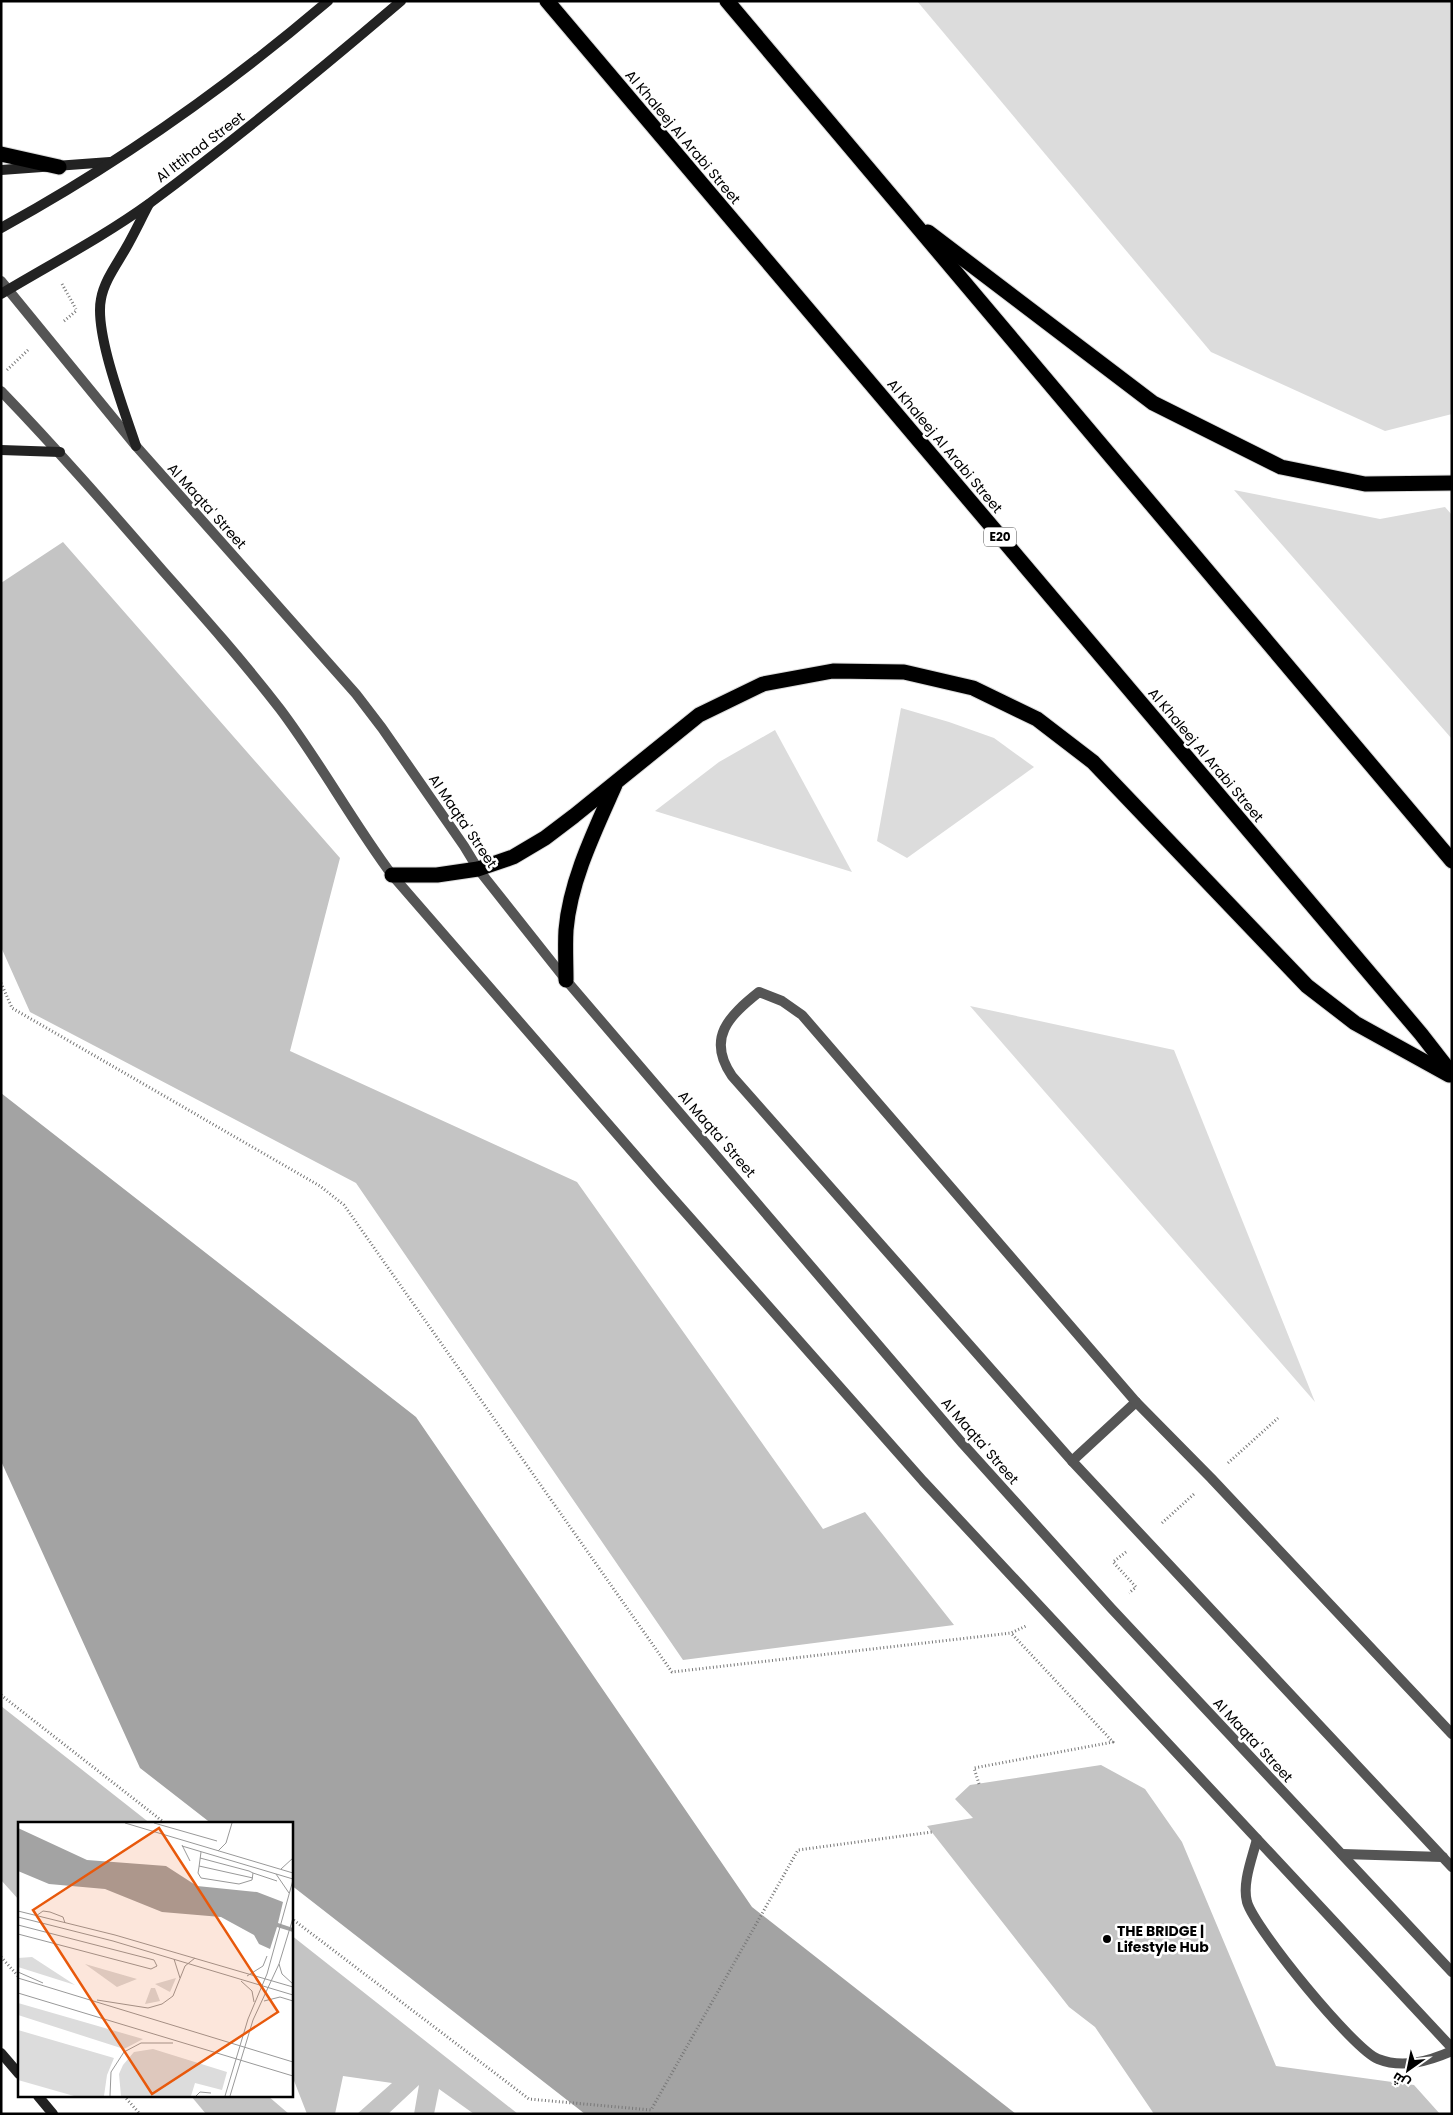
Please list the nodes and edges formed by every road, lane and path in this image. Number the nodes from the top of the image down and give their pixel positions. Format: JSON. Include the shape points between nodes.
{"nodes":[{"id":1,"x":328,"y":1,"type":"edge"},
{"id":2,"x":401,"y":1,"type":"edge"},
{"id":3,"x":547,"y":1,"type":"edge"},
{"id":4,"x":727,"y":1,"type":"edge"},
{"id":5,"x":1,"y":154,"type":"edge"},
{"id":6,"x":114,"y":162,"type":"junction"},
{"id":7,"x":59,"y":167,"type":"junction"},
{"id":8,"x":1,"y":170,"type":"edge"},
{"id":9,"x":150,"y":203,"type":"junction"},
{"id":10,"x":906,"y":215,"type":"junction"},
{"id":11,"x":1,"y":228,"type":"edge"},
{"id":12,"x":1,"y":281,"type":"edge"},
{"id":13,"x":5,"y":292,"type":"edge"},
{"id":14,"x":1,"y":391,"type":"edge"},
{"id":15,"x":136,"y":446,"type":"junction"},
{"id":16,"x":1,"y":450,"type":"edge"},
{"id":17,"x":60,"y":452,"type":"junction"},
{"id":18,"x":1452,"y":483,"type":"edge"},
{"id":19,"x":616,"y":783,"type":"junction"},
{"id":20,"x":1452,"y":861,"type":"edge"},
{"id":21,"x":478,"y":869,"type":"junction"},
{"id":22,"x":392,"y":875,"type":"junction"},
{"id":23,"x":566,"y":980,"type":"junction"},
{"id":24,"x":1,"y":983,"type":"edge"},
{"id":25,"x":1452,"y":1075,"type":"edge"},
{"id":26,"x":1136,"y":1402,"type":"junction"},
{"id":27,"x":1278,"y":1418,"type":"dead end"},
{"id":28,"x":1072,"y":1461,"type":"junction"},
{"id":29,"x":1211,"y":1478,"type":"junction"},
{"id":30,"x":1144,"y":1540,"type":"junction"},
{"id":31,"x":1111,"y":1608,"type":"junction"},
{"id":32,"x":1048,"y":1615,"type":"junction"},
{"id":33,"x":1010,"y":1633,"type":"junction"},
{"id":34,"x":1,"y":1695,"type":"edge"},
{"id":35,"x":1452,"y":1734,"type":"edge"},
{"id":36,"x":979,"y":1784,"type":"dead end"},
{"id":37,"x":163,"y":1822,"type":"edge"},
{"id":38,"x":932,"y":1832,"type":"dead end"},
{"id":39,"x":1257,"y":1839,"type":"junction"},
{"id":40,"x":1342,"y":1854,"type":"junction"},
{"id":41,"x":1443,"y":1858,"type":"junction"},
{"id":42,"x":1452,"y":1867,"type":"edge"},
{"id":43,"x":292,"y":1919,"type":"edge"},
{"id":44,"x":1,"y":1957,"type":"edge"},
{"id":45,"x":1452,"y":1972,"type":"edge"},
{"id":46,"x":18,"y":1976,"type":"edge"},
{"id":47,"x":1452,"y":2049,"type":"edge"},
{"id":48,"x":1,"y":2053,"type":"edge"},
{"id":49,"x":18,"y":2073,"type":"edge"},
{"id":50,"x":40,"y":2098,"type":"edge"},
{"id":51,"x":126,"y":2098,"type":"edge"},
{"id":52,"x":53,"y":2114,"type":"edge"},
{"id":53,"x":140,"y":2114,"type":"edge"}],
"edges":[{"from":1,"to":6,"type":"main road","via":[[172,122]]},
{"from":2,"to":9,"type":"main road","name":"Al Ittihad Street","via":[[283,101]]},
{"from":3,"to":25,"type":"highway","name":"Al Khaleej Al Arabi Street","number":"E20","via":[[1421,1034]]},
{"from":4,"to":10,"type":"highway"},
{"from":5,"to":7,"type":"highway"},
{"from":6,"to":7,"type":"main road"},
{"from":6,"to":11,"type":"main road"},
{"from":7,"to":8,"type":"main road"},
{"from":9,"to":13,"type":"main road","name":"Al Ittihad Street","via":[[98,238]]},
{"from":9,"to":15,"type":"main road","via":[[111,274],[100,306],[101,327],[114,378]]},
{"from":10,"to":18,"type":"highway","via":[[1153,403],[1281,467],[1365,484]]},
{"from":10,"to":20,"type":"highway"},
{"from":12,"to":13,"type":"street","name":"Al Maqta' Street"},
{"from":13,"to":15,"type":"street","name":"Al Maqta' Street"},
{"from":14,"to":17,"type":"street"},
{"from":15,"to":21,"type":"street","name":"Al Maqta' Street","via":[[361,701]]},
{"from":16,"to":17,"type":"main road"},
{"from":17,"to":22,"type":"street","via":[[246,666],[303,743]]},
{"from":19,"to":21,"type":"highway","via":[[545,838],[513,857]]},
{"from":19,"to":23,"type":"highway","via":[[576,879],[566,929]]},
{"from":19,"to":25,"type":"highway","via":[[699,714],[763,684],[833,670],[904,672],[973,688],[1037,719],[1093,762],[1306,986],[1355,1023]]},
{"from":21,"to":22,"type":"highway","via":[[437,875]]},
{"from":21,"to":23,"type":"street","name":"Al Maqta' Street"},
{"from":22,"to":32,"type":"street","via":[[903,1459]]},
{"from":23,"to":31,"type":"street","name":"Al Maqta' Street","via":[[963,1444]]},
{"from":24,"to":33,"type":"path","via":[[12,1008],[320,1186],[344,1205],[672,1672]]},
{"from":26,"to":28,"type":"street"},
{"from":26,"to":28,"type":"street","via":[[802,1015],[782,1000],[759,992],[738,1009],[729,1019],[720,1044],[725,1066],[732,1076]]},
{"from":26,"to":29,"type":"street"},
{"from":27,"to":29,"type":"path"},
{"from":28,"to":30,"type":"street"},
{"from":29,"to":30,"type":"path"},
{"from":29,"to":35,"type":"street"},
{"from":30,"to":31,"type":"path","via":[[1113,1562],[1136,1587]]},
{"from":30,"to":41,"type":"street"},
{"from":31,"to":40,"type":"street","name":"Al Maqta' Street"},
{"from":32,"to":33,"type":"path"},
{"from":32,"to":39,"type":"street"},
{"from":33,"to":36,"type":"path","via":[[1113,1742],[974,1768]]},
{"from":34,"to":37,"type":"path"},
{"from":38,"to":43,"type":"path","via":[[798,1850],[651,2110],[529,2098]]},
{"from":39,"to":47,"type":"street"},
{"from":39,"to":47,"type":"street","via":[[1245,1888],[1248,1904],[1294,1972],[1322,2005],[1377,2059],[1399,2063],[1426,2062]]},
{"from":40,"to":41,"type":"street"},
{"from":40,"to":45,"type":"street","name":"Al Maqta' Street"},
{"from":41,"to":42,"type":"street"},
{"from":44,"to":46,"type":"path"},
{"from":48,"to":49,"type":"main road"},
{"from":50,"to":52,"type":"main road"},
{"from":51,"to":53,"type":"path"}]}
